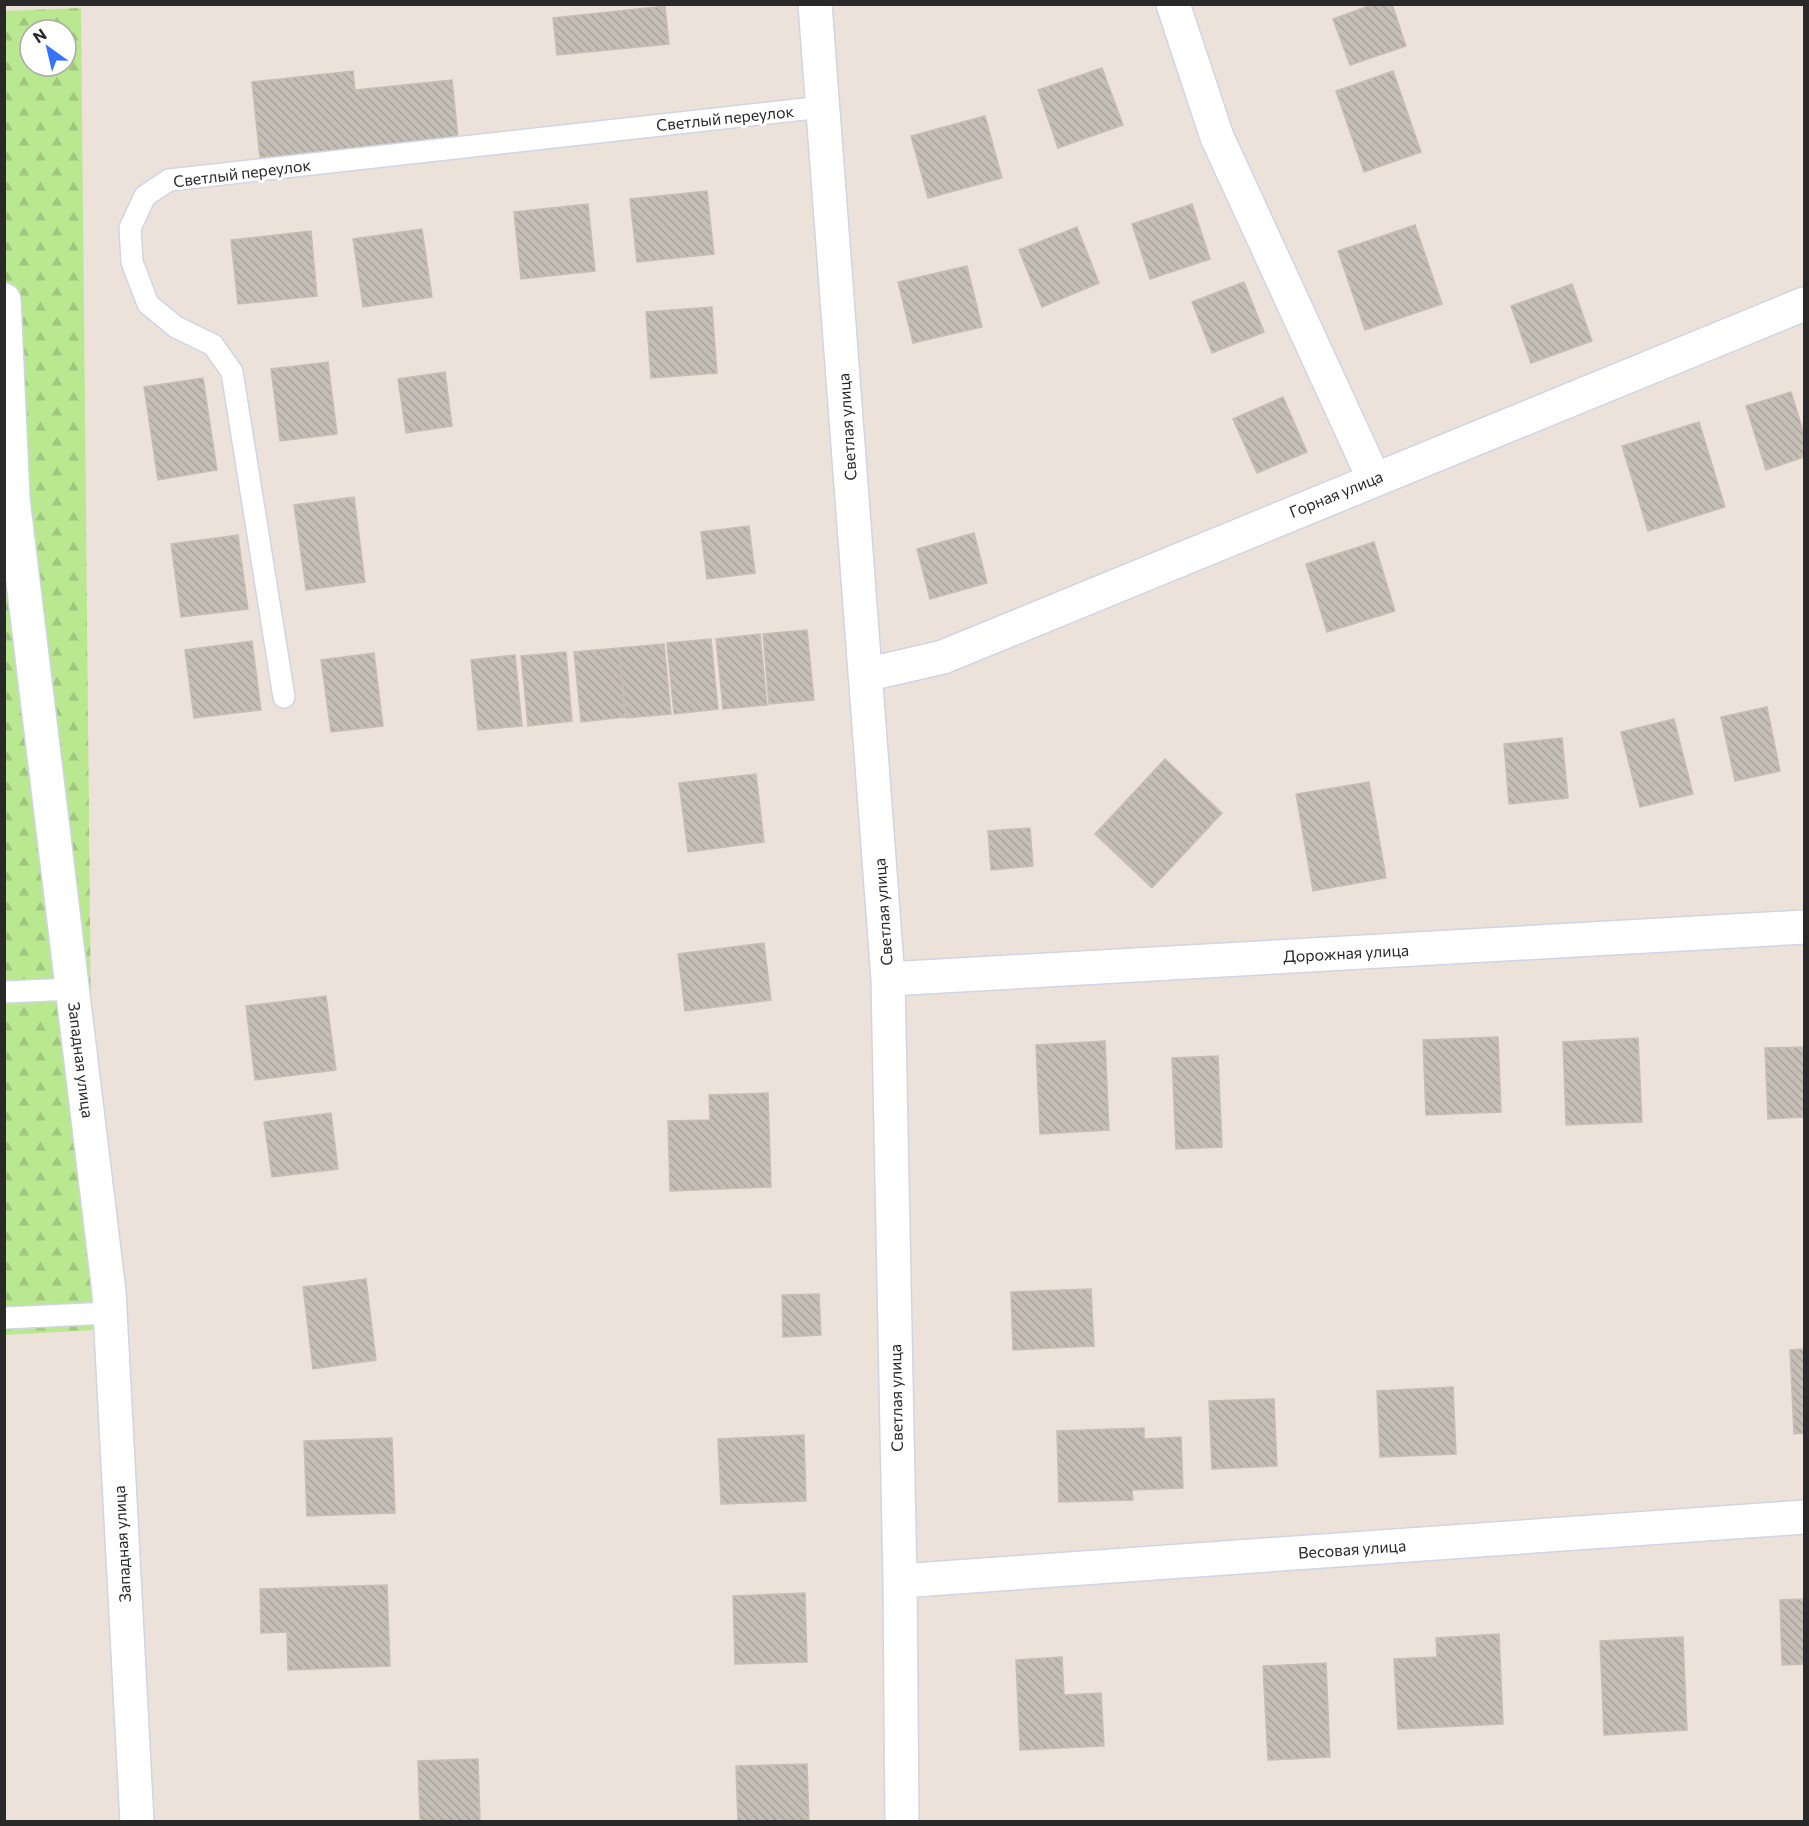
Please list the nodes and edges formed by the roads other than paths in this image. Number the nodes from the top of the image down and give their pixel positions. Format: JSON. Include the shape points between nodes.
{"nodes":[{"id":1,"x":815,"y":4,"type":"edge"},
{"id":2,"x":1173,"y":4,"type":"edge"},
{"id":3,"x":822,"y":107,"type":"junction"},
{"id":4,"x":4,"y":300,"type":"edge"},
{"id":5,"x":1804,"y":304,"type":"edge"},
{"id":6,"x":1374,"y":479,"type":"junction"},
{"id":7,"x":10,"y":508,"type":"edge"},
{"id":8,"x":866,"y":675,"type":"junction"},
{"id":9,"x":284,"y":697,"type":"dead end"},
{"id":10,"x":1804,"y":927,"type":"edge"},
{"id":11,"x":888,"y":979,"type":"junction"},
{"id":12,"x":72,"y":989,"type":"junction"},
{"id":13,"x":4,"y":992,"type":"edge"},
{"id":14,"x":110,"y":1313,"type":"junction"},
{"id":15,"x":4,"y":1318,"type":"edge"},
{"id":16,"x":1804,"y":1517,"type":"edge"},
{"id":17,"x":900,"y":1581,"type":"junction"},
{"id":18,"x":137,"y":1821,"type":"edge"},
{"id":19,"x":902,"y":1821,"type":"edge"}],
"edges":[{"from":1,"to":3,"type":"street","name":"Светлая улица"},
{"from":2,"to":6,"type":"street","via":[[1217,137]]},
{"from":3,"to":8,"type":"street","name":"Светлая улица"},
{"from":3,"to":9,"type":"lane","name":"Светлый переулок","via":[[169,180],[145,196],[130,228],[132,262],[148,304],[176,327],[213,345],[232,372]]},
{"from":4,"to":7,"type":"street","name":"Западная улица"},
{"from":5,"to":6,"type":"street","name":"Горная улица"},
{"from":6,"to":8,"type":"street","name":"Горная улица","via":[[943,657]]},
{"from":7,"to":12,"type":"street","name":"Западная улица"},
{"from":8,"to":11,"type":"street","name":"Светлая улица"},
{"from":10,"to":11,"type":"street","name":"Дорожная улица"},
{"from":11,"to":17,"type":"street","name":"Светлая улица"},
{"from":12,"to":13,"type":"lane"},
{"from":12,"to":14,"type":"street","name":"Западная улица"},
{"from":14,"to":15,"type":"lane"},
{"from":14,"to":18,"type":"street","name":"Западная улица"},
{"from":16,"to":17,"type":"street","name":"Весовая улица"},
{"from":17,"to":19,"type":"street","name":"Светлая улица"}]}
